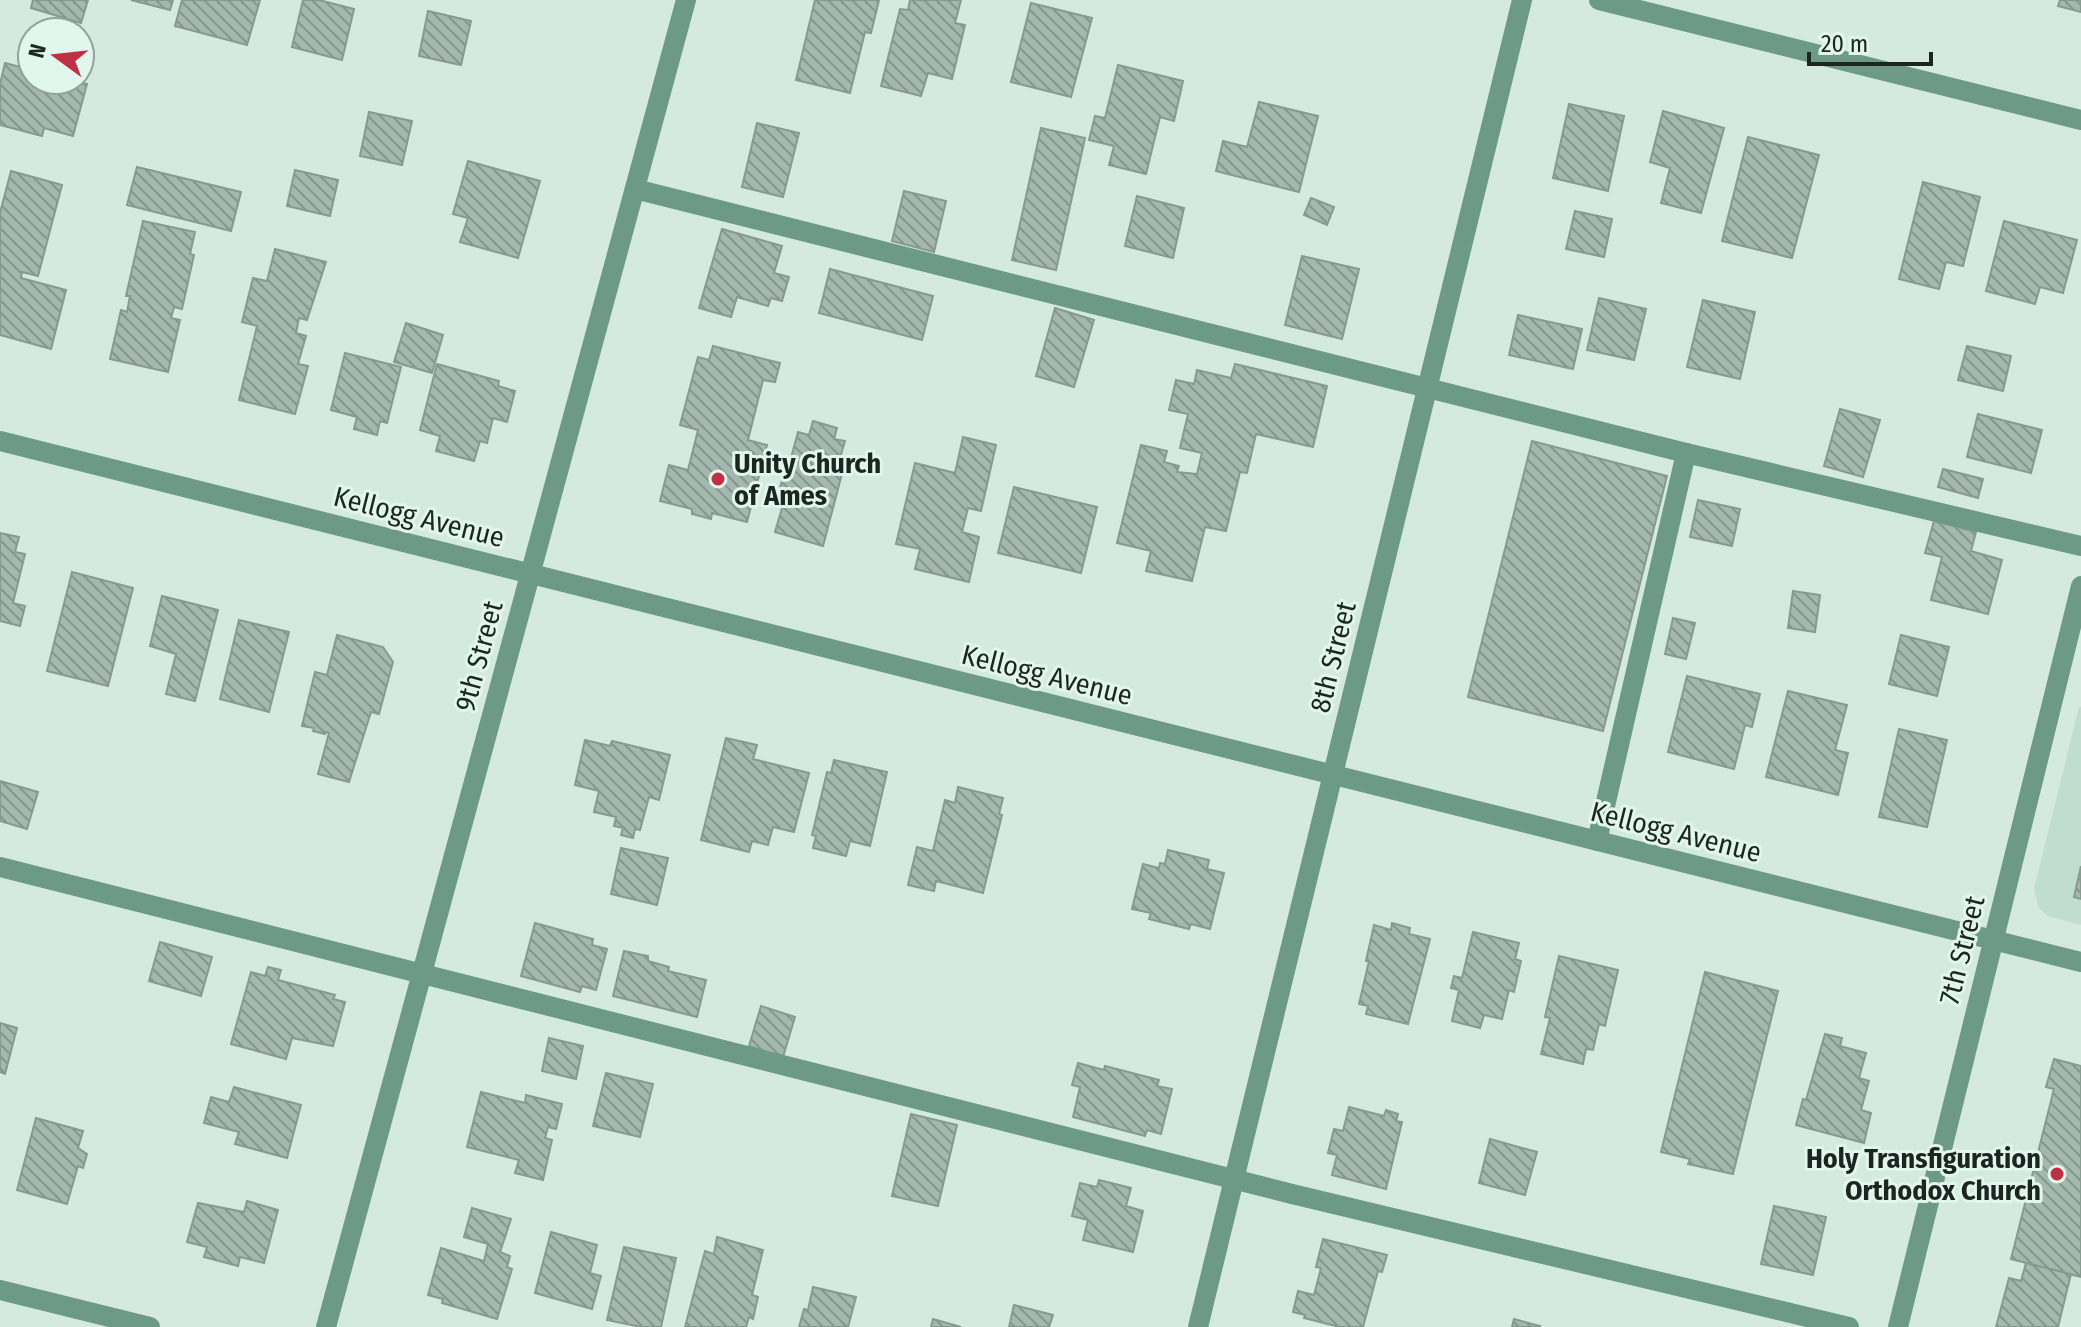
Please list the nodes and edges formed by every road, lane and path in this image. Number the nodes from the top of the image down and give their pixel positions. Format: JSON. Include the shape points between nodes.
{"nodes":[{"id":1,"x":686,"y":0,"type":"edge"},
{"id":2,"x":1522,"y":0,"type":"edge"},
{"id":3,"x":1599,"y":0,"type":"edge"},
{"id":4,"x":2081,"y":120,"type":"edge"},
{"id":5,"x":635,"y":189,"type":"junction"},
{"id":6,"x":1427,"y":387,"type":"junction"},
{"id":7,"x":0,"y":441,"type":"edge"},
{"id":8,"x":1686,"y":453,"type":"junction"},
{"id":9,"x":2081,"y":546,"type":"edge"},
{"id":10,"x":530,"y":574,"type":"junction"},
{"id":11,"x":2081,"y":586,"type":"edge"},
{"id":12,"x":1333,"y":775,"type":"junction"},
{"id":13,"x":1597,"y":841,"type":"junction"},
{"id":14,"x":0,"y":867,"type":"edge"},
{"id":15,"x":1994,"y":940,"type":"junction"},
{"id":16,"x":2081,"y":962,"type":"edge"},
{"id":17,"x":422,"y":972,"type":"junction"},
{"id":18,"x":1234,"y":1179,"type":"junction"},
{"id":19,"x":0,"y":1290,"type":"edge"},
{"id":20,"x":150,"y":1327,"type":"edge"},
{"id":21,"x":326,"y":1327,"type":"edge"},
{"id":22,"x":1198,"y":1327,"type":"edge"},
{"id":23,"x":1849,"y":1327,"type":"edge"},
{"id":24,"x":1898,"y":1327,"type":"edge"}],
"edges":[{"from":1,"to":5,"type":"street","name":"9th Street"},
{"from":2,"to":6,"type":"street","name":"8th Street"},
{"from":3,"to":4,"type":"street"},
{"from":5,"to":6,"type":"street"},
{"from":5,"to":10,"type":"street","name":"9th Street"},
{"from":6,"to":8,"type":"street"},
{"from":6,"to":12,"type":"street","name":"8th Street"},
{"from":7,"to":10,"type":"street","name":"Kellogg Avenue"},
{"from":8,"to":9,"type":"street"},
{"from":8,"to":13,"type":"street"},
{"from":10,"to":12,"type":"street","name":"Kellogg Avenue"},
{"from":10,"to":17,"type":"street","name":"9th Street"},
{"from":11,"to":15,"type":"street","name":"7th Street"},
{"from":12,"to":13,"type":"street","name":"Kellogg Avenue"},
{"from":12,"to":18,"type":"street","name":"8th Street"},
{"from":13,"to":15,"type":"street","name":"Kellogg Avenue"},
{"from":14,"to":17,"type":"street"},
{"from":15,"to":16,"type":"street","name":"Kellogg Avenue"},
{"from":15,"to":24,"type":"street","name":"7th Street"},
{"from":17,"to":18,"type":"street"},
{"from":17,"to":21,"type":"street","name":"9th Street"},
{"from":18,"to":22,"type":"street","name":"8th Street"},
{"from":18,"to":23,"type":"street"},
{"from":19,"to":20,"type":"street"}]}
